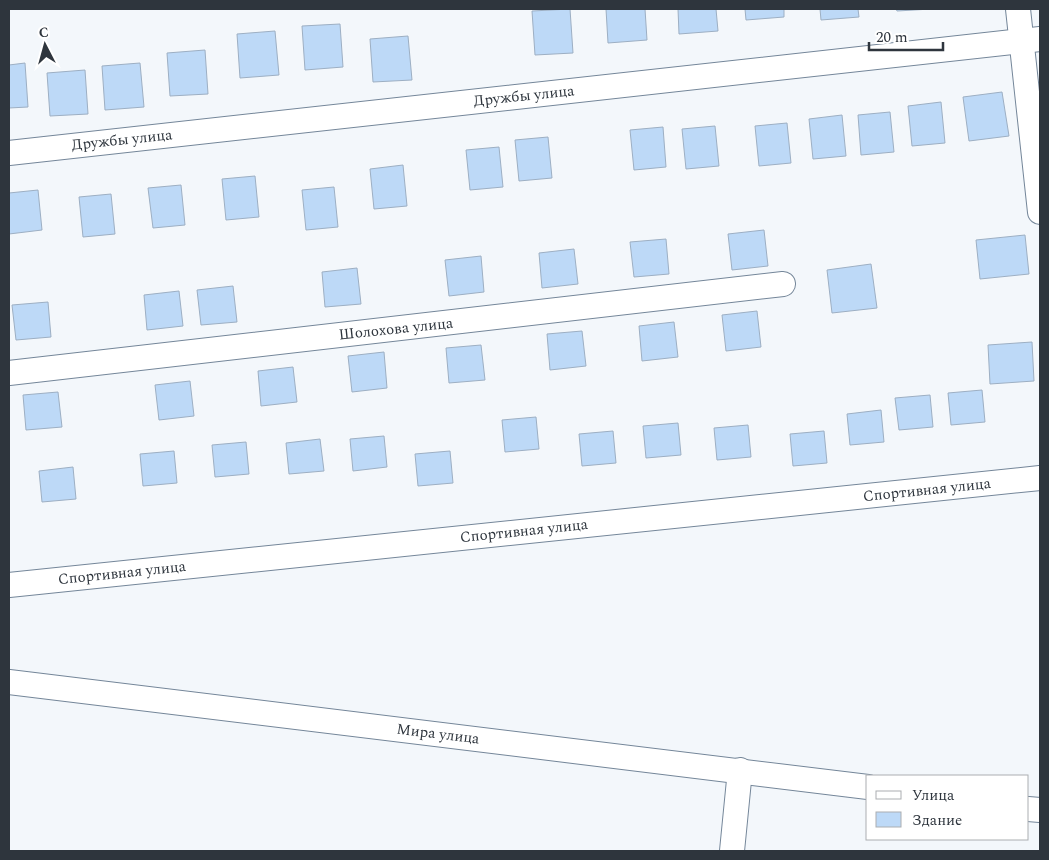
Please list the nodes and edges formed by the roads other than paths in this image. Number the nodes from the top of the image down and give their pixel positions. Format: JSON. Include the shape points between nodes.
{"nodes":[{"id":1,"x":1018,"y":9,"type":"edge"},
{"id":2,"x":1030,"y":40,"type":"edge"},
{"id":3,"x":9,"y":153,"type":"edge"},
{"id":4,"x":1040,"y":212,"type":"edge"},
{"id":5,"x":782,"y":284,"type":"dead end"},
{"id":6,"x":9,"y":373,"type":"edge"},
{"id":7,"x":1040,"y":478,"type":"edge"},
{"id":8,"x":9,"y":585,"type":"edge"},
{"id":9,"x":9,"y":682,"type":"edge"},
{"id":10,"x":740,"y":770,"type":"junction"},
{"id":11,"x":866,"y":787,"type":"edge"},
{"id":12,"x":732,"y":851,"type":"edge"}],
"edges":[{"from":1,"to":2,"type":"street"},
{"from":2,"to":3,"type":"street","name":"Дружбы улица"},
{"from":2,"to":4,"type":"street"},
{"from":5,"to":6,"type":"street","name":"Шолохова улица"},
{"from":7,"to":8,"type":"street","name":"Спортивная улица"},
{"from":9,"to":10,"type":"street","name":"Мира улица"},
{"from":10,"to":11,"type":"street","name":"Мира улица"},
{"from":10,"to":12,"type":"street"}]}
